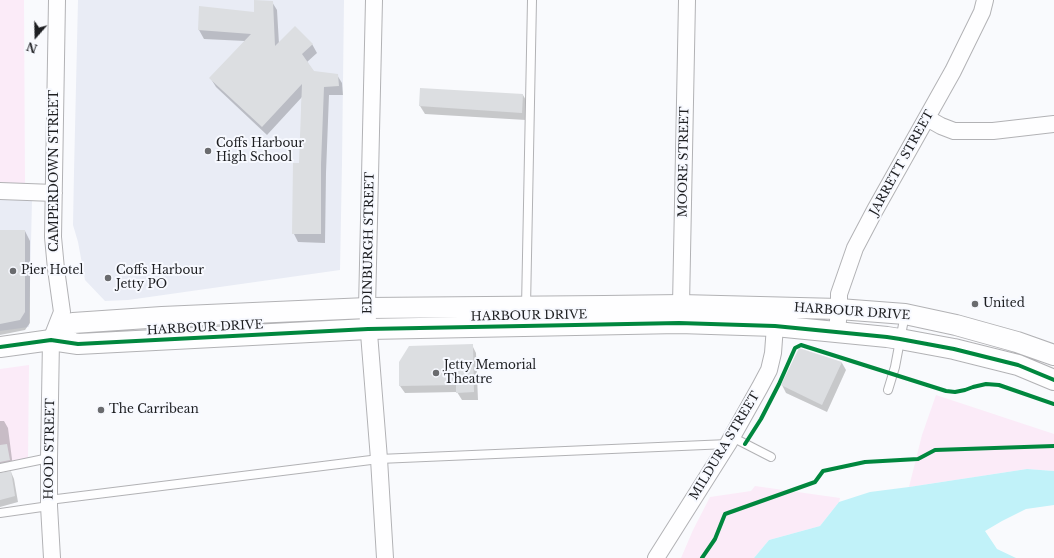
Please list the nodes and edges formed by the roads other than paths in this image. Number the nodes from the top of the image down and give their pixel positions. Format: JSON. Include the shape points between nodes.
{"nodes":[{"id":1,"x":57,"y":0,"type":"edge"},
{"id":2,"x":374,"y":0,"type":"edge"},
{"id":3,"x":532,"y":0,"type":"edge"},
{"id":4,"x":687,"y":0,"type":"edge"},
{"id":5,"x":985,"y":0,"type":"edge"},
{"id":6,"x":927,"y":118,"type":"junction"},
{"id":7,"x":1054,"y":124,"type":"edge"},
{"id":8,"x":0,"y":191,"type":"edge"},
{"id":9,"x":54,"y":193,"type":"junction"},
{"id":10,"x":526,"y":307,"type":"junction"},
{"id":11,"x":367,"y":308,"type":"junction"},
{"id":12,"x":839,"y":310,"type":"junction"},
{"id":13,"x":680,"y":314,"type":"junction"},
{"id":14,"x":905,"y":314,"type":"junction"},
{"id":15,"x":775,"y":326,"type":"junction"},
{"id":16,"x":368,"y":329,"type":"junction"},
{"id":17,"x":838,"y":332,"type":"junction"},
{"id":18,"x":900,"y":339,"type":"junction"},
{"id":19,"x":51,"y":340,"type":"junction"},
{"id":20,"x":0,"y":347,"type":"edge"},
{"id":21,"x":1054,"y":355,"type":"edge"},
{"id":22,"x":1054,"y":380,"type":"edge"},
{"id":23,"x":888,"y":390,"type":"dead end"},
{"id":24,"x":730,"y":441,"type":"junction"},
{"id":25,"x":771,"y":457,"type":"dead end"},
{"id":26,"x":48,"y":458,"type":"junction"},
{"id":27,"x":379,"y":459,"type":"junction"},
{"id":28,"x":0,"y":468,"type":"edge"},
{"id":29,"x":49,"y":503,"type":"junction"},
{"id":30,"x":0,"y":513,"type":"edge"},
{"id":31,"x":52,"y":558,"type":"edge"},
{"id":32,"x":385,"y":558,"type":"edge"},
{"id":33,"x":656,"y":558,"type":"edge"}],
"edges":[{"from":1,"to":9,"type":"street","name":"CAMPERDOWN STREET"},
{"from":2,"to":11,"type":"street","name":"EDINBURGH STREET"},
{"from":3,"to":10,"type":"lane"},
{"from":4,"to":13,"type":"street","name":"MOORE STREET"},
{"from":5,"to":6,"type":"street","name":"JARRETT STREET","via":[[982,12],[954,71]]},
{"from":6,"to":7,"type":"street","via":[[954,131],[992,131]]},
{"from":6,"to":12,"type":"street","name":"JARRETT STREET","via":[[855,248],[839,294]]},
{"from":8,"to":9,"type":"street"},
{"from":9,"to":19,"type":"street","name":"CAMPERDOWN STREET","via":[[53,237],[62,312]]},
{"from":10,"to":11,"type":"street","name":"HARBOUR DRIVE"},
{"from":10,"to":13,"type":"street","name":"HARBOUR DRIVE"},
{"from":11,"to":16,"type":"street","name":"EDINBURGH STREET"},
{"from":11,"to":19,"type":"street","name":"HARBOUR DRIVE","via":[[73,323]]},
{"from":12,"to":13,"type":"street","name":"HARBOUR DRIVE"},
{"from":12,"to":14,"type":"street","name":"HARBOUR DRIVE"},
{"from":12,"to":17,"type":"street","name":"JARRETT STREET"},
{"from":13,"to":15,"type":"street","name":"HARBOUR DRIVE"},
{"from":13,"to":16,"type":"street","name":"HARBOUR DRIVE"},
{"from":14,"to":18,"type":"lane"},
{"from":14,"to":21,"type":"street","name":"HARBOUR DRIVE","via":[[956,325]]},
{"from":15,"to":17,"type":"street","name":"HARBOUR DRIVE"},
{"from":15,"to":24,"type":"street","name":"MILDURA STREET","via":[[769,370]]},
{"from":16,"to":19,"type":"street","name":"HARBOUR DRIVE","via":[[78,344]]},
{"from":16,"to":27,"type":"street","name":"EDINBURGH STREET"},
{"from":17,"to":18,"type":"street","name":"HARBOUR DRIVE"},
{"from":18,"to":22,"type":"street","name":"HARBOUR DRIVE","via":[[1018,365]]},
{"from":18,"to":23,"type":"lane"},
{"from":19,"to":20,"type":"street","name":"HARBOUR DRIVE"},
{"from":19,"to":26,"type":"street","name":"HOOD STREET"},
{"from":24,"to":25,"type":"lane"},
{"from":24,"to":27,"type":"lane"},
{"from":24,"to":33,"type":"street","name":"MILDURA STREET"},
{"from":26,"to":28,"type":"lane"},
{"from":26,"to":29,"type":"street","name":"HOOD STREET"},
{"from":27,"to":29,"type":"lane"},
{"from":27,"to":32,"type":"street","name":"EDINBURGH STREET"},
{"from":29,"to":30,"type":"lane"},
{"from":29,"to":31,"type":"street","name":"HOOD STREET"}]}
